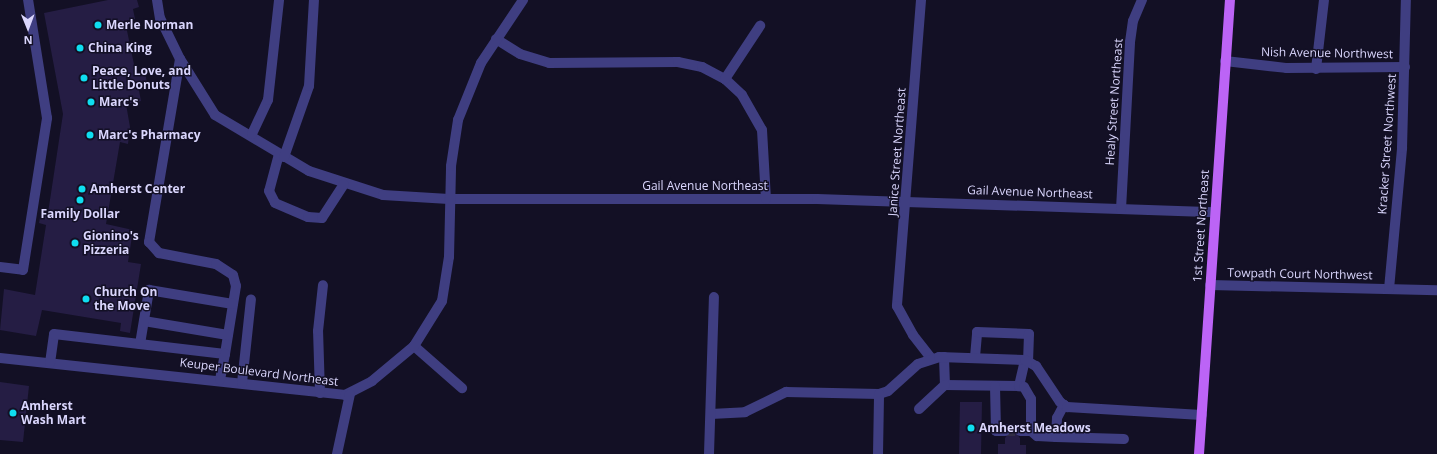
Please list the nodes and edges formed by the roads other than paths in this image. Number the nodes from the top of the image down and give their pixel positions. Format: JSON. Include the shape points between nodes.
{"nodes":[{"id":1,"x":28,"y":0,"type":"edge"},
{"id":2,"x":157,"y":0,"type":"edge"},
{"id":3,"x":279,"y":0,"type":"edge"},
{"id":4,"x":314,"y":0,"type":"edge"},
{"id":5,"x":523,"y":0,"type":"edge"},
{"id":6,"x":921,"y":0,"type":"edge"},
{"id":7,"x":1142,"y":0,"type":"edge"},
{"id":8,"x":1230,"y":0,"type":"edge"},
{"id":9,"x":1324,"y":0,"type":"edge"},
{"id":10,"x":1406,"y":0,"type":"edge"},
{"id":11,"x":760,"y":26,"type":"dead end"},
{"id":12,"x":496,"y":40,"type":"junction"},
{"id":13,"x":180,"y":58,"type":"junction"},
{"id":14,"x":1225,"y":61,"type":"junction"},
{"id":15,"x":1405,"y":67,"type":"junction"},
{"id":16,"x":1316,"y":68,"type":"junction"},
{"id":17,"x":725,"y":79,"type":"junction"},
{"id":18,"x":252,"y":134,"type":"junction"},
{"id":19,"x":281,"y":156,"type":"junction"},
{"id":20,"x":344,"y":184,"type":"junction"},
{"id":21,"x":449,"y":199,"type":"junction"},
{"id":22,"x":766,"y":199,"type":"junction"},
{"id":23,"x":907,"y":202,"type":"junction"},
{"id":24,"x":1121,"y":209,"type":"junction"},
{"id":25,"x":1215,"y":212,"type":"junction"},
{"id":26,"x":0,"y":267,"type":"edge"},
{"id":27,"x":323,"y":285,"type":"dead end"},
{"id":28,"x":1210,"y":285,"type":"junction"},
{"id":29,"x":1389,"y":289,"type":"junction"},
{"id":30,"x":1437,"y":290,"type":"edge"},
{"id":31,"x":714,"y":297,"type":"dead end"},
{"id":32,"x":252,"y":299,"type":"dead end"},
{"id":33,"x":233,"y":304,"type":"junction"},
{"id":34,"x":144,"y":321,"type":"junction"},
{"id":35,"x":228,"y":335,"type":"junction"},
{"id":36,"x":140,"y":344,"type":"junction"},
{"id":37,"x":414,"y":346,"type":"junction"},
{"id":38,"x":225,"y":354,"type":"junction"},
{"id":39,"x":944,"y":357,"type":"junction"},
{"id":40,"x":975,"y":357,"type":"junction"},
{"id":41,"x":0,"y":358,"type":"edge"},
{"id":42,"x":931,"y":358,"type":"junction"},
{"id":43,"x":1027,"y":360,"type":"junction"},
{"id":44,"x":50,"y":363,"type":"junction"},
{"id":45,"x":220,"y":380,"type":"junction"},
{"id":46,"x":242,"y":382,"type":"junction"},
{"id":47,"x":945,"y":385,"type":"junction"},
{"id":48,"x":995,"y":386,"type":"junction"},
{"id":49,"x":1019,"y":386,"type":"junction"},
{"id":50,"x":462,"y":388,"type":"dead end"},
{"id":51,"x":320,"y":393,"type":"junction"},
{"id":52,"x":350,"y":394,"type":"junction"},
{"id":53,"x":879,"y":394,"type":"junction"},
{"id":54,"x":1064,"y":405,"type":"junction"},
{"id":55,"x":919,"y":409,"type":"dead end"},
{"id":56,"x":711,"y":414,"type":"junction"},
{"id":57,"x":1202,"y":415,"type":"junction"},
{"id":58,"x":1005,"y":431,"type":"dead end"},
{"id":59,"x":1020,"y":431,"type":"tunnel mouth"},
{"id":60,"x":1031,"y":431,"type":"junction"},
{"id":61,"x":1056,"y":437,"type":"junction"},
{"id":62,"x":1124,"y":440,"type":"dead end"},
{"id":63,"x":337,"y":454,"type":"edge"},
{"id":64,"x":710,"y":454,"type":"edge"},
{"id":65,"x":878,"y":454,"type":"edge"},
{"id":66,"x":1199,"y":454,"type":"edge"}],
"edges":[{"from":1,"to":26,"type":"street","via":[[48,118],[23,270]]},
{"from":2,"to":13,"type":"street","via":[[160,18]]},
{"from":3,"to":18,"type":"street","via":[[268,100]]},
{"from":4,"to":19,"type":"street","via":[[309,86]]},
{"from":5,"to":12,"type":"street","name":"Keuper Boulevard Northeast"},
{"from":6,"to":23,"type":"street","name":"Janice Street Northeast"},
{"from":7,"to":24,"type":"street","name":"Healy Street Northeast","via":[[1133,21],[1130,42]]},
{"from":8,"to":14,"type":"main road","name":"1st Street Northeast"},
{"from":9,"to":16,"type":"street"},
{"from":10,"to":15,"type":"street","name":"Kracker Street Northwest"},
{"from":11,"to":17,"type":"street"},
{"from":12,"to":17,"type":"street","via":[[520,54],[549,63],[678,62],[702,67]]},
{"from":12,"to":21,"type":"street","name":"Keuper Boulevard Northeast","via":[[463,102],[454,143]]},
{"from":13,"to":18,"type":"street","name":"Gail Avenue Northeast","via":[[215,115]]},
{"from":13,"to":33,"type":"street","via":[[149,242],[159,253],[227,270],[236,282]]},
{"from":14,"to":16,"type":"street","name":"Nish Avenue Northwest"},
{"from":14,"to":25,"type":"main road","name":"1st Street Northeast"},
{"from":15,"to":16,"type":"street","name":"Nish Avenue Northwest"},
{"from":15,"to":29,"type":"street","name":"Kracker Street Northwest"},
{"from":17,"to":22,"type":"street","via":[[742,95],[762,130]]},
{"from":18,"to":19,"type":"street","name":"Gail Avenue Northeast"},
{"from":19,"to":20,"type":"street","name":"Gail Avenue Northeast"},
{"from":19,"to":20,"type":"street","via":[[268,190],[275,203],[308,217],[322,218]]},
{"from":20,"to":21,"type":"street","name":"Gail Avenue Northeast","via":[[384,195]]},
{"from":21,"to":22,"type":"street","name":"Gail Avenue Northeast"},
{"from":21,"to":37,"type":"street","name":"Keuper Boulevard Northeast","via":[[449,257],[442,301]]},
{"from":22,"to":23,"type":"street","name":"Gail Avenue Northeast"},
{"from":23,"to":24,"type":"street","name":"Gail Avenue Northeast"},
{"from":23,"to":42,"type":"street","name":"Janice Street Northeast","via":[[897,306],[913,335]]},
{"from":24,"to":25,"type":"street","name":"Gail Avenue Northeast"},
{"from":25,"to":28,"type":"main road","name":"1st Street Northeast"},
{"from":27,"to":51,"type":"street","via":[[318,331]]},
{"from":28,"to":29,"type":"street","name":"Towpath Court Northwest"},
{"from":28,"to":57,"type":"main road","name":"1st Street Northeast"},
{"from":29,"to":30,"type":"street","name":"Towpath Court Northwest"},
{"from":31,"to":56,"type":"street"},
{"from":32,"to":46,"type":"street"},
{"from":33,"to":34,"type":"street","via":[[149,290]]},
{"from":33,"to":35,"type":"street"},
{"from":34,"to":35,"type":"street"},
{"from":34,"to":36,"type":"street"},
{"from":35,"to":38,"type":"street"},
{"from":36,"to":38,"type":"street"},
{"from":36,"to":44,"type":"street","via":[[54,334]]},
{"from":37,"to":50,"type":"street"},
{"from":37,"to":52,"type":"street","name":"Keuper Boulevard Northeast","via":[[395,365]]},
{"from":38,"to":45,"type":"street"},
{"from":39,"to":40,"type":"street"},
{"from":39,"to":42,"type":"street"},
{"from":39,"to":47,"type":"street"},
{"from":40,"to":43,"type":"street"},
{"from":40,"to":43,"type":"street","via":[[977,332],[1029,334]]},
{"from":41,"to":44,"type":"street","name":"Keuper Boulevard Northeast"},
{"from":42,"to":53,"type":"street"},
{"from":43,"to":49,"type":"street"},
{"from":43,"to":54,"type":"street"},
{"from":44,"to":45,"type":"street","name":"Keuper Boulevard Northeast"},
{"from":45,"to":46,"type":"street","name":"Keuper Boulevard Northeast"},
{"from":46,"to":51,"type":"street","name":"Keuper Boulevard Northeast"},
{"from":47,"to":48,"type":"street"},
{"from":47,"to":55,"type":"street"},
{"from":48,"to":49,"type":"street"},
{"from":48,"to":58,"type":"street","via":[[996,431]]},
{"from":49,"to":60,"type":"street","via":[[1024,387],[1031,399]]},
{"from":51,"to":52,"type":"street","name":"Keuper Boulevard Northeast"},
{"from":52,"to":63,"type":"street"},
{"from":53,"to":56,"type":"street","via":[[786,392],[745,412]]},
{"from":53,"to":65,"type":"street"},
{"from":54,"to":57,"type":"street"},
{"from":54,"to":61,"type":"street","via":[[1057,418]]},
{"from":56,"to":64,"type":"street"},
{"from":57,"to":66,"type":"main road","name":"1st Street Northeast"},
{"from":59,"to":60,"type":"street"},
{"from":60,"to":61,"type":"street","via":[[1036,436]]},
{"from":61,"to":62,"type":"street"}]}
